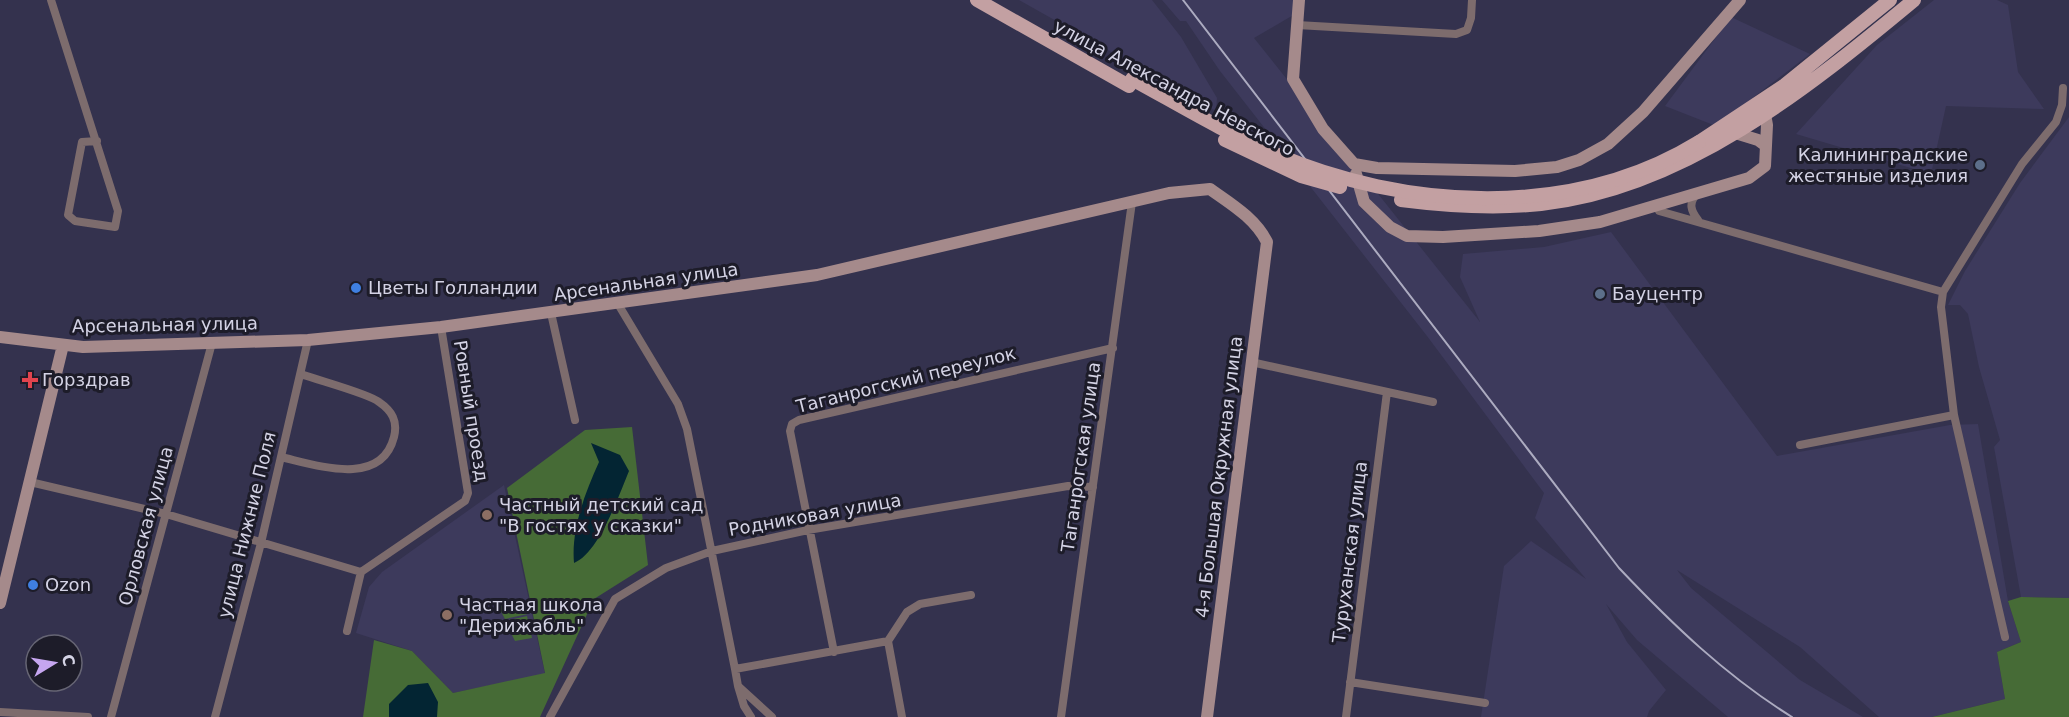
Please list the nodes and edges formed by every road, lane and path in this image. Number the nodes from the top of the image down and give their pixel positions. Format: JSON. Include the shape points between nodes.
{"nodes":[{"id":1,"x":51,"y":0,"type":"edge"},
{"id":2,"x":977,"y":0,"type":"edge"},
{"id":3,"x":995,"y":0,"type":"edge"},
{"id":4,"x":1299,"y":0,"type":"edge"},
{"id":5,"x":1472,"y":0,"type":"edge"},
{"id":6,"x":1740,"y":0,"type":"edge"},
{"id":7,"x":1890,"y":0,"type":"edge"},
{"id":8,"x":1914,"y":0,"type":"edge"},
{"id":9,"x":1297,"y":25,"type":"junction"},
{"id":10,"x":1130,"y":82,"type":"junction"},
{"id":11,"x":2063,"y":88,"type":"dead end"},
{"id":12,"x":1765,"y":114,"type":"junction"},
{"id":13,"x":1732,"y":132,"type":"junction"},
{"id":14,"x":97,"y":141,"type":"junction"},
{"id":15,"x":1766,"y":146,"type":"junction"},
{"id":16,"x":1701,"y":147,"type":"junction"},
{"id":17,"x":1360,"y":165,"type":"junction"},
{"id":18,"x":1699,"y":192,"type":"junction"},
{"id":19,"x":1132,"y":202,"type":"junction"},
{"id":20,"x":1657,"y":206,"type":"junction"},
{"id":21,"x":1698,"y":220,"type":"junction"},
{"id":22,"x":1266,"y":242,"type":"joint"},
{"id":23,"x":1943,"y":292,"type":"junction"},
{"id":24,"x":618,"y":304,"type":"junction"},
{"id":25,"x":551,"y":313,"type":"junction"},
{"id":26,"x":441,"y":327,"type":"junction"},
{"id":27,"x":0,"y":337,"type":"edge"},
{"id":28,"x":308,"y":340,"type":"junction"},
{"id":29,"x":212,"y":344,"type":"junction"},
{"id":30,"x":63,"y":345,"type":"junction"},
{"id":31,"x":1113,"y":348,"type":"junction"},
{"id":32,"x":1251,"y":363,"type":"junction"},
{"id":33,"x":301,"y":374,"type":"junction"},
{"id":34,"x":1387,"y":392,"type":"junction"},
{"id":35,"x":1433,"y":402,"type":"dead end"},
{"id":36,"x":1954,"y":416,"type":"junction"},
{"id":37,"x":575,"y":420,"type":"dead end"},
{"id":38,"x":1800,"y":446,"type":"dead end"},
{"id":39,"x":281,"y":457,"type":"junction"},
{"id":40,"x":30,"y":482,"type":"junction"},
{"id":41,"x":1093,"y":487,"type":"junction"},
{"id":42,"x":166,"y":514,"type":"junction"},
{"id":43,"x":808,"y":530,"type":"junction"},
{"id":44,"x":261,"y":543,"type":"junction"},
{"id":45,"x":712,"y":552,"type":"junction"},
{"id":46,"x":361,"y":572,"type":"junction"},
{"id":47,"x":971,"y":595,"type":"dead end"},
{"id":48,"x":0,"y":603,"type":"edge"},
{"id":49,"x":347,"y":631,"type":"dead end"},
{"id":50,"x":2006,"y":637,"type":"dead end"},
{"id":51,"x":888,"y":641,"type":"junction"},
{"id":52,"x":834,"y":652,"type":"junction"},
{"id":53,"x":735,"y":669,"type":"junction"},
{"id":54,"x":1350,"y":682,"type":"junction"},
{"id":55,"x":738,"y":686,"type":"junction"},
{"id":56,"x":1485,"y":703,"type":"dead end"},
{"id":57,"x":0,"y":712,"type":"edge"},
{"id":58,"x":88,"y":717,"type":"edge"},
{"id":59,"x":111,"y":717,"type":"edge"},
{"id":60,"x":215,"y":717,"type":"edge"},
{"id":61,"x":550,"y":717,"type":"edge"},
{"id":62,"x":751,"y":717,"type":"edge"},
{"id":63,"x":772,"y":717,"type":"edge"},
{"id":64,"x":902,"y":717,"type":"edge"},
{"id":65,"x":1061,"y":717,"type":"edge"},
{"id":66,"x":1207,"y":717,"type":"edge"},
{"id":67,"x":1346,"y":717,"type":"edge"}],
"edges":[{"from":1,"to":14,"type":"street"},
{"from":2,"to":10,"type":"main road","name":"улица Александра Невского"},
{"from":3,"to":10,"type":"main road"},
{"from":4,"to":9,"type":"street"},
{"from":5,"to":9,"type":"street","via":[[1467,30],[1456,34]]},
{"from":6,"to":17,"type":"street","via":[[1643,112],[1608,144],[1579,160],[1557,167],[1515,171]]},
{"from":7,"to":16,"type":"main road"},
{"from":8,"to":12,"type":"main road","via":[[1835,65]]},
{"from":9,"to":17,"type":"street","via":[[1293,79],[1323,129]]},
{"from":10,"to":16,"type":"main road","name":"улица Александра Невского","bridge":true,"via":[[1246,151],[1301,176],[1349,190],[1422,203],[1503,207],[1588,196],[1642,179]]},
{"from":11,"to":23,"type":"street","via":[[2056,122],[2022,164]]},
{"from":12,"to":13,"type":"main road"},
{"from":12,"to":15,"type":"street"},
{"from":13,"to":15,"type":"street"},
{"from":13,"to":16,"type":"main road"},
{"from":14,"to":14,"type":"street","via":[[82,142],[68,215],[75,221],[115,227],[118,211]]},
{"from":15,"to":18,"type":"street","via":[[1765,166],[1760,172]]},
{"from":17,"to":20,"type":"street","via":[[1374,213],[1400,234],[1465,236],[1539,231],[1600,222]]},
{"from":18,"to":20,"type":"street"},
{"from":18,"to":21,"type":"street","via":[[1691,201]]},
{"from":19,"to":22,"type":"street","name":"Арсенальная улица","via":[[1179,191],[1210,189],[1261,229]]},
{"from":19,"to":24,"type":"street","name":"Арсенальная улица","via":[[816,275]]},
{"from":19,"to":31,"type":"street","name":"Таганрогская улица"},
{"from":20,"to":21,"type":"street","via":[[1659,211]]},
{"from":21,"to":23,"type":"street"},
{"from":22,"to":32,"type":"street","name":"4-я Большая Окружная улица"},
{"from":23,"to":36,"type":"street","via":[[1941,322]]},
{"from":24,"to":25,"type":"street","name":"Арсенальная улица"},
{"from":24,"to":45,"type":"street","via":[[678,404],[687,429]]},
{"from":25,"to":26,"type":"street","name":"Арсенальная улица"},
{"from":25,"to":37,"type":"street"},
{"from":26,"to":28,"type":"street","name":"Арсенальная улица"},
{"from":26,"to":46,"type":"street","name":"Ровный проезд","via":[[468,484],[465,501]]},
{"from":27,"to":30,"type":"street","name":"Арсенальная улица"},
{"from":28,"to":29,"type":"street","name":"Арсенальная улица"},
{"from":28,"to":33,"type":"street","name":"улица Нижние Поля"},
{"from":29,"to":30,"type":"street","name":"Арсенальная улица"},
{"from":29,"to":42,"type":"street","name":"Орловская улица"},
{"from":30,"to":40,"type":"street"},
{"from":31,"to":41,"type":"street","name":"Таганрогская улица"},
{"from":31,"to":43,"type":"street","name":"Таганрогский переулок","via":[[792,424],[790,431]]},
{"from":32,"to":34,"type":"street"},
{"from":32,"to":66,"type":"street","name":"4-я Большая Окружная улица"},
{"from":33,"to":39,"type":"street","name":"улица Нижние Поля"},
{"from":33,"to":39,"type":"street","via":[[377,400],[392,413],[396,427],[392,443],[382,457],[363,468],[338,470]]},
{"from":34,"to":35,"type":"street"},
{"from":34,"to":54,"type":"street","name":"Туруханская улица"},
{"from":36,"to":38,"type":"street"},
{"from":36,"to":50,"type":"street"},
{"from":39,"to":44,"type":"street","name":"улица Нижние Поля"},
{"from":40,"to":42,"type":"street"},
{"from":40,"to":48,"type":"street"},
{"from":41,"to":43,"type":"street","name":"Родниковая улица","via":[[1068,486]]},
{"from":41,"to":65,"type":"street","name":"Таганрогская улица"},
{"from":42,"to":44,"type":"street"},
{"from":42,"to":59,"type":"street","name":"Орловская улица"},
{"from":43,"to":45,"type":"street","name":"Родниковая улица"},
{"from":43,"to":52,"type":"street","name":"Таганрогский переулок"},
{"from":44,"to":46,"type":"street"},
{"from":44,"to":60,"type":"street","name":"улица Нижние Поля"},
{"from":45,"to":53,"type":"street"},
{"from":45,"to":61,"type":"street","name":"Родниковая улица","via":[[666,568],[615,599]]},
{"from":46,"to":49,"type":"street"},
{"from":47,"to":51,"type":"street","via":[[920,604],[907,612]]},
{"from":51,"to":52,"type":"street"},
{"from":51,"to":64,"type":"street"},
{"from":52,"to":53,"type":"street"},
{"from":53,"to":55,"type":"street"},
{"from":54,"to":56,"type":"street"},
{"from":54,"to":67,"type":"street","name":"Туруханская улица"},
{"from":55,"to":62,"type":"street"},
{"from":55,"to":63,"type":"street"},
{"from":57,"to":58,"type":"street"}]}
